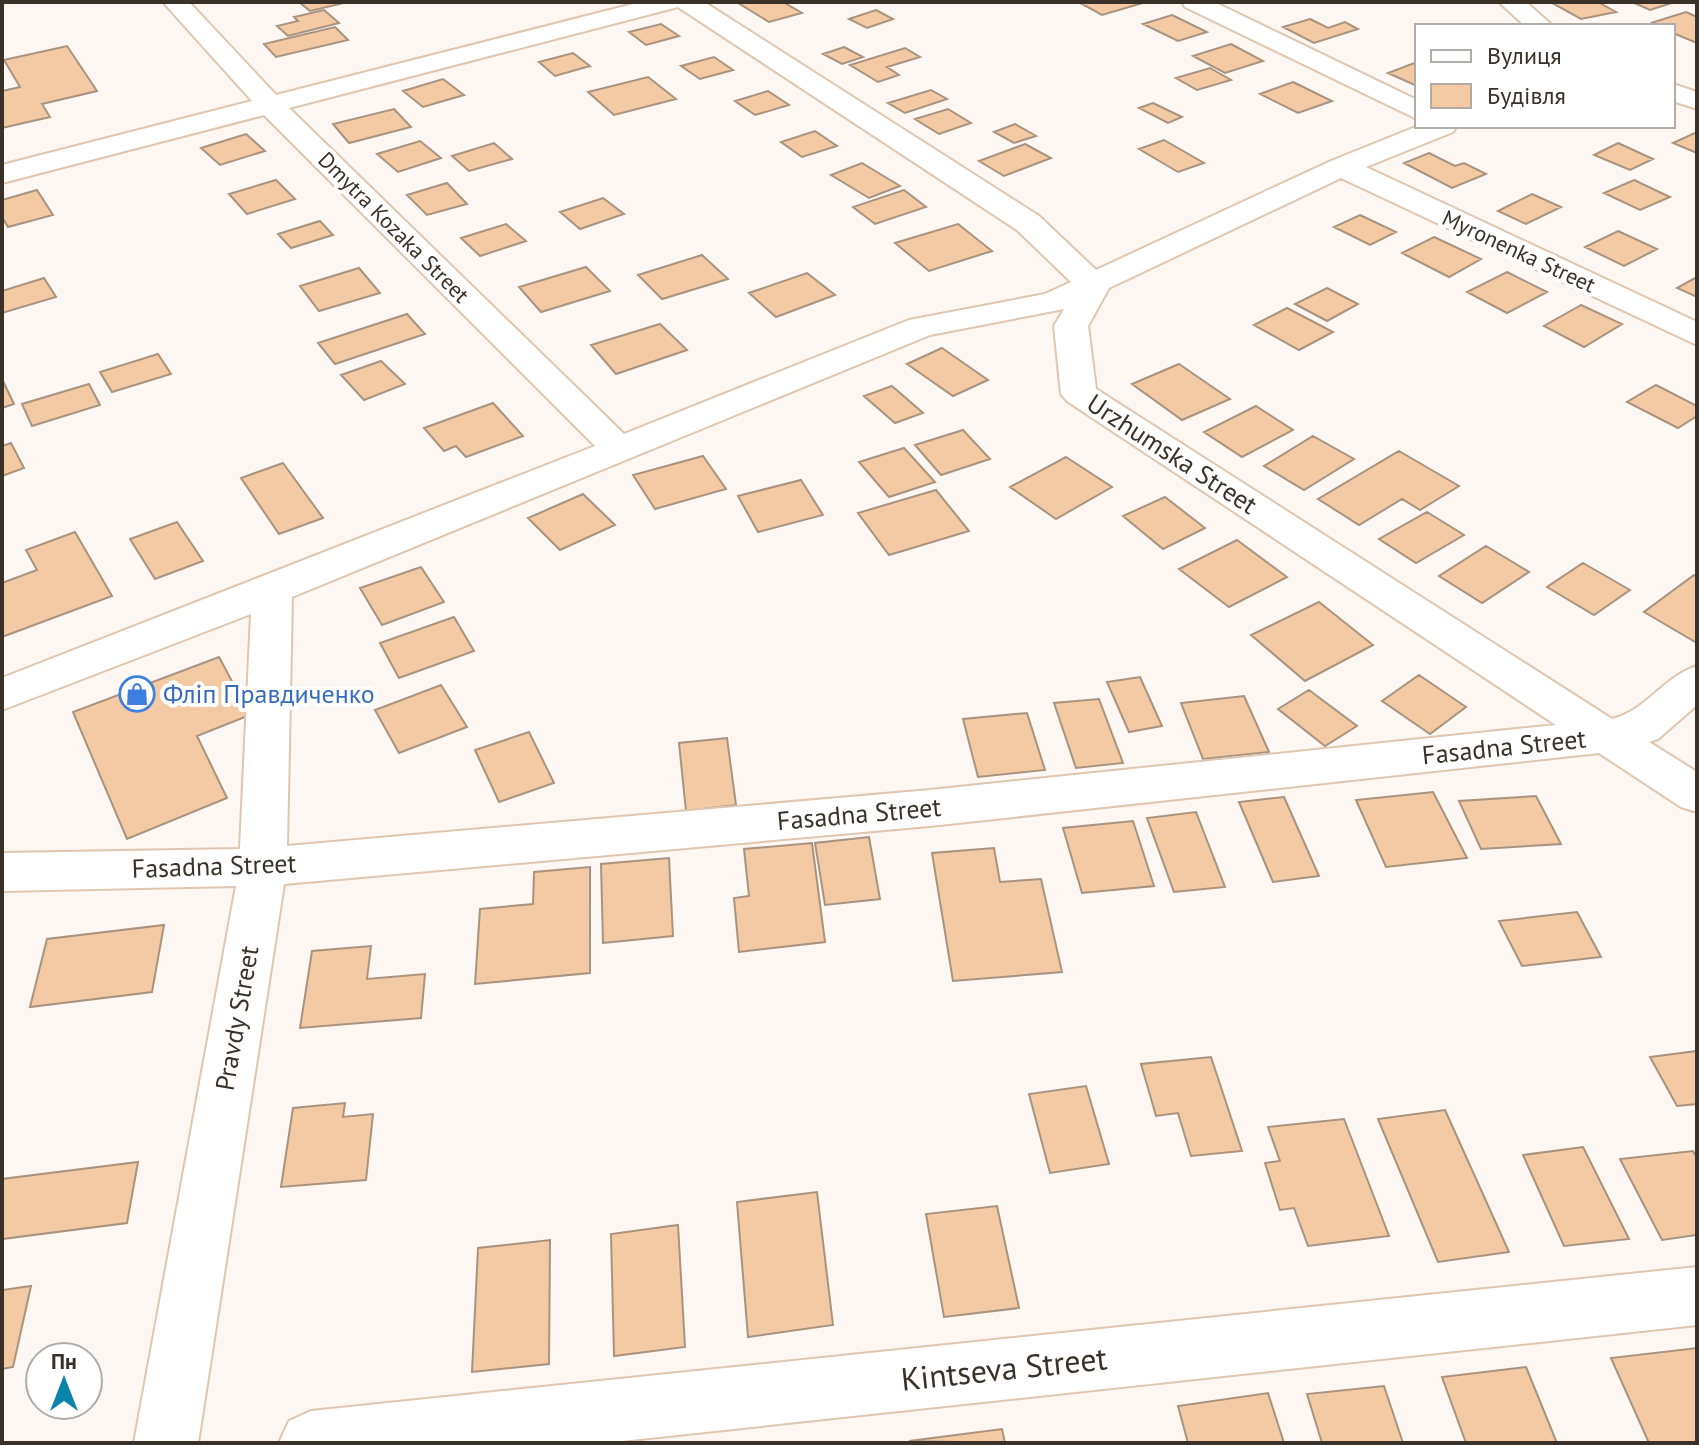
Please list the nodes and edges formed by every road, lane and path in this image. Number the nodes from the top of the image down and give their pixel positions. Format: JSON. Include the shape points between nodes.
{"nodes":[{"id":1,"x":175,"y":2,"type":"edge"},
{"id":2,"x":670,"y":2,"type":"edge"},
{"id":3,"x":687,"y":2,"type":"edge"},
{"id":4,"x":1194,"y":2,"type":"edge"},
{"id":5,"x":1511,"y":2,"type":"edge"},
{"id":6,"x":1538,"y":24,"type":"edge"},
{"id":7,"x":1675,"y":93,"type":"edge"},
{"id":8,"x":1697,"y":101,"type":"edge"},
{"id":9,"x":269,"y":104,"type":"junction"},
{"id":10,"x":1415,"y":110,"type":"edge"},
{"id":11,"x":1438,"y":128,"type":"edge"},
{"id":12,"x":1341,"y":167,"type":"junction"},
{"id":13,"x":2,"y":174,"type":"edge"},
{"id":14,"x":1094,"y":286,"type":"junction"},
{"id":15,"x":1697,"y":335,"type":"edge"},
{"id":16,"x":618,"y":448,"type":"junction"},
{"id":17,"x":272,"y":590,"type":"junction"},
{"id":18,"x":1697,"y":681,"type":"edge"},
{"id":19,"x":2,"y":695,"type":"edge"},
{"id":20,"x":1606,"y":736,"type":"junction"},
{"id":21,"x":1697,"y":795,"type":"edge"},
{"id":22,"x":263,"y":867,"type":"junction"},
{"id":23,"x":2,"y":872,"type":"edge"},
{"id":24,"x":1697,"y":1296,"type":"edge"},
{"id":25,"x":166,"y":1443,"type":"edge"},
{"id":26,"x":311,"y":1443,"type":"edge"}],
"edges":[{"from":1,"to":9,"type":"street","name":"Dmytra Kozaka Street"},
{"from":2,"to":9,"type":"street"},
{"from":3,"to":14,"type":"street","via":[[1028,223]]},
{"from":4,"to":10,"type":"street"},
{"from":5,"to":6,"type":"street"},
{"from":7,"to":8,"type":"street"},
{"from":9,"to":13,"type":"street"},
{"from":9,"to":16,"type":"street","name":"Dmytra Kozaka Street"},
{"from":11,"to":12,"type":"street"},
{"from":12,"to":14,"type":"street"},
{"from":12,"to":15,"type":"street","name":"Myronenka Street"},
{"from":14,"to":16,"type":"street","via":[[1054,302],[921,327]]},
{"from":14,"to":20,"type":"street","name":"Urzhumska Street","via":[[1071,326],[1079,394]]},
{"from":16,"to":17,"type":"street"},
{"from":17,"to":19,"type":"street"},
{"from":17,"to":22,"type":"street","name":"Pravdy Street"},
{"from":18,"to":20,"type":"street","name":"Fasadna Street","via":[[1642,728]]},
{"from":20,"to":21,"type":"street","name":"Urzhumska Street"},
{"from":20,"to":22,"type":"street","name":"Fasadna Street","via":[[930,808]]},
{"from":22,"to":23,"type":"street","name":"Fasadna Street"},
{"from":22,"to":25,"type":"street","name":"Pravdy Street"},
{"from":24,"to":26,"type":"street","name":"Kintseva Street"}]}
